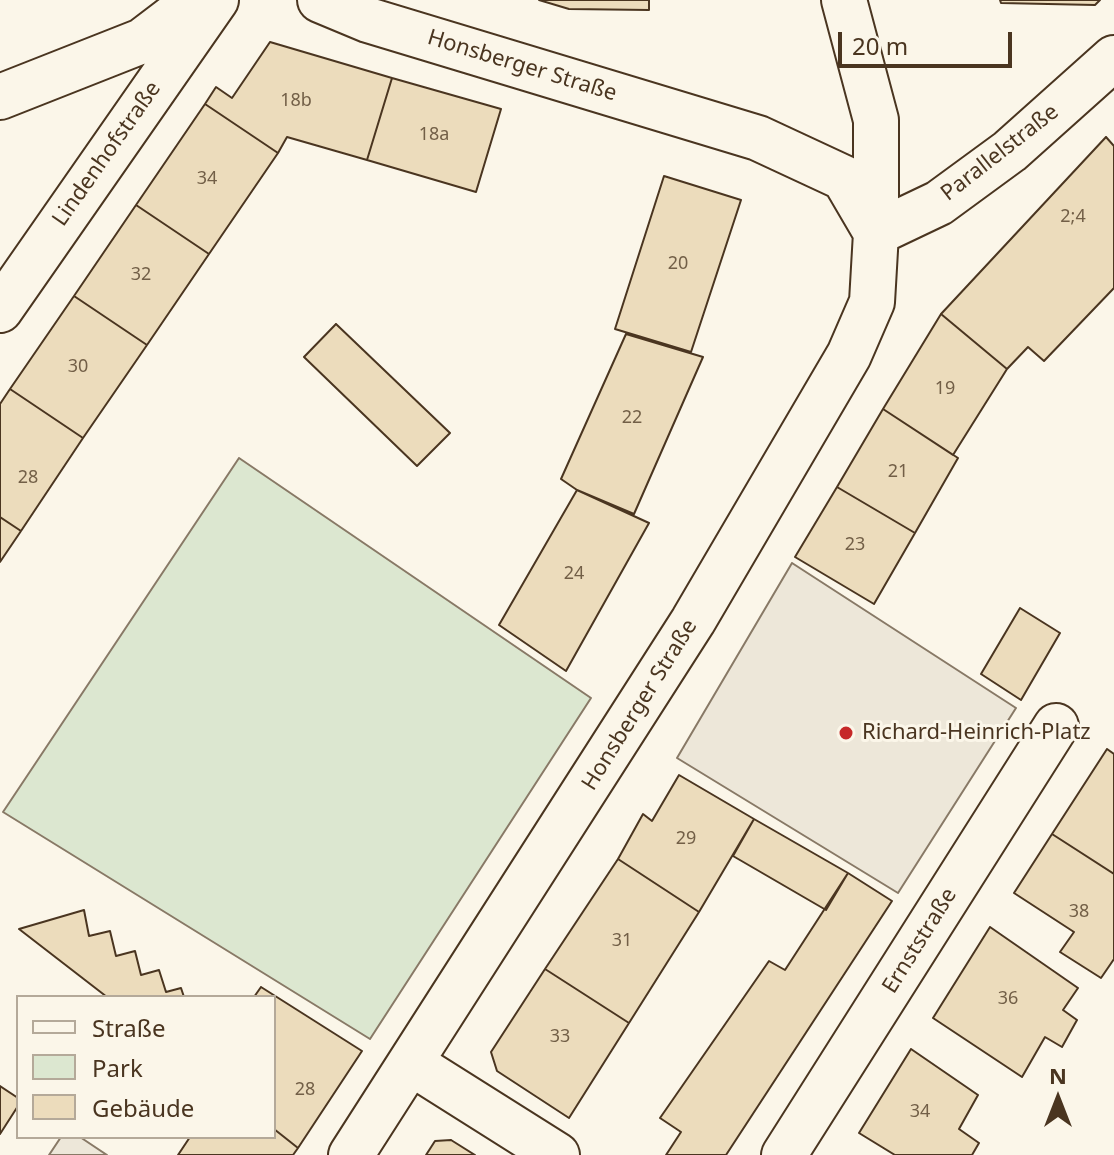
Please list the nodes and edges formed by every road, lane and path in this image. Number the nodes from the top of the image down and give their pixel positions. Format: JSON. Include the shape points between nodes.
{"nodes":[{"id":1,"x":196,"y":0,"type":"edge"},
{"id":2,"x":216,"y":0,"type":"edge"},
{"id":3,"x":320,"y":0,"type":"edge"},
{"id":4,"x":844,"y":0,"type":"edge"},
{"id":5,"x":1114,"y":58,"type":"edge"},
{"id":6,"x":0,"y":97,"type":"edge"},
{"id":7,"x":876,"y":233,"type":"junction"},
{"id":8,"x":0,"y":310,"type":"edge"},
{"id":9,"x":1056,"y":726,"type":"dead end"},
{"id":10,"x":411,"y":1063,"type":"junction"},
{"id":11,"x":351,"y":1155,"type":"edge"},
{"id":12,"x":557,"y":1155,"type":"edge"},
{"id":13,"x":784,"y":1155,"type":"edge"}],
"edges":[{"from":1,"to":6,"type":"street","via":[[142,41]]},
{"from":2,"to":8,"type":"street","name":"Lindenhofstraße"},
{"from":3,"to":7,"type":"street","name":"Honsberger Straße","via":[[368,20],[758,138],[844,178]]},
{"from":4,"to":7,"type":"street","name":"Honsberger Straße","via":[[876,120]]},
{"from":5,"to":7,"type":"street","name":"Parallelstraße","via":[[1010,151],[939,203]]},
{"from":7,"to":10,"type":"street","name":"Honsberger Straße","via":[[872,302],[849,355],[693,621]]},
{"from":9,"to":13,"type":"street","name":"Ernststraße"},
{"from":10,"to":11,"type":"street","name":"Honsberger Straße"},
{"from":10,"to":12,"type":"street"}]}
